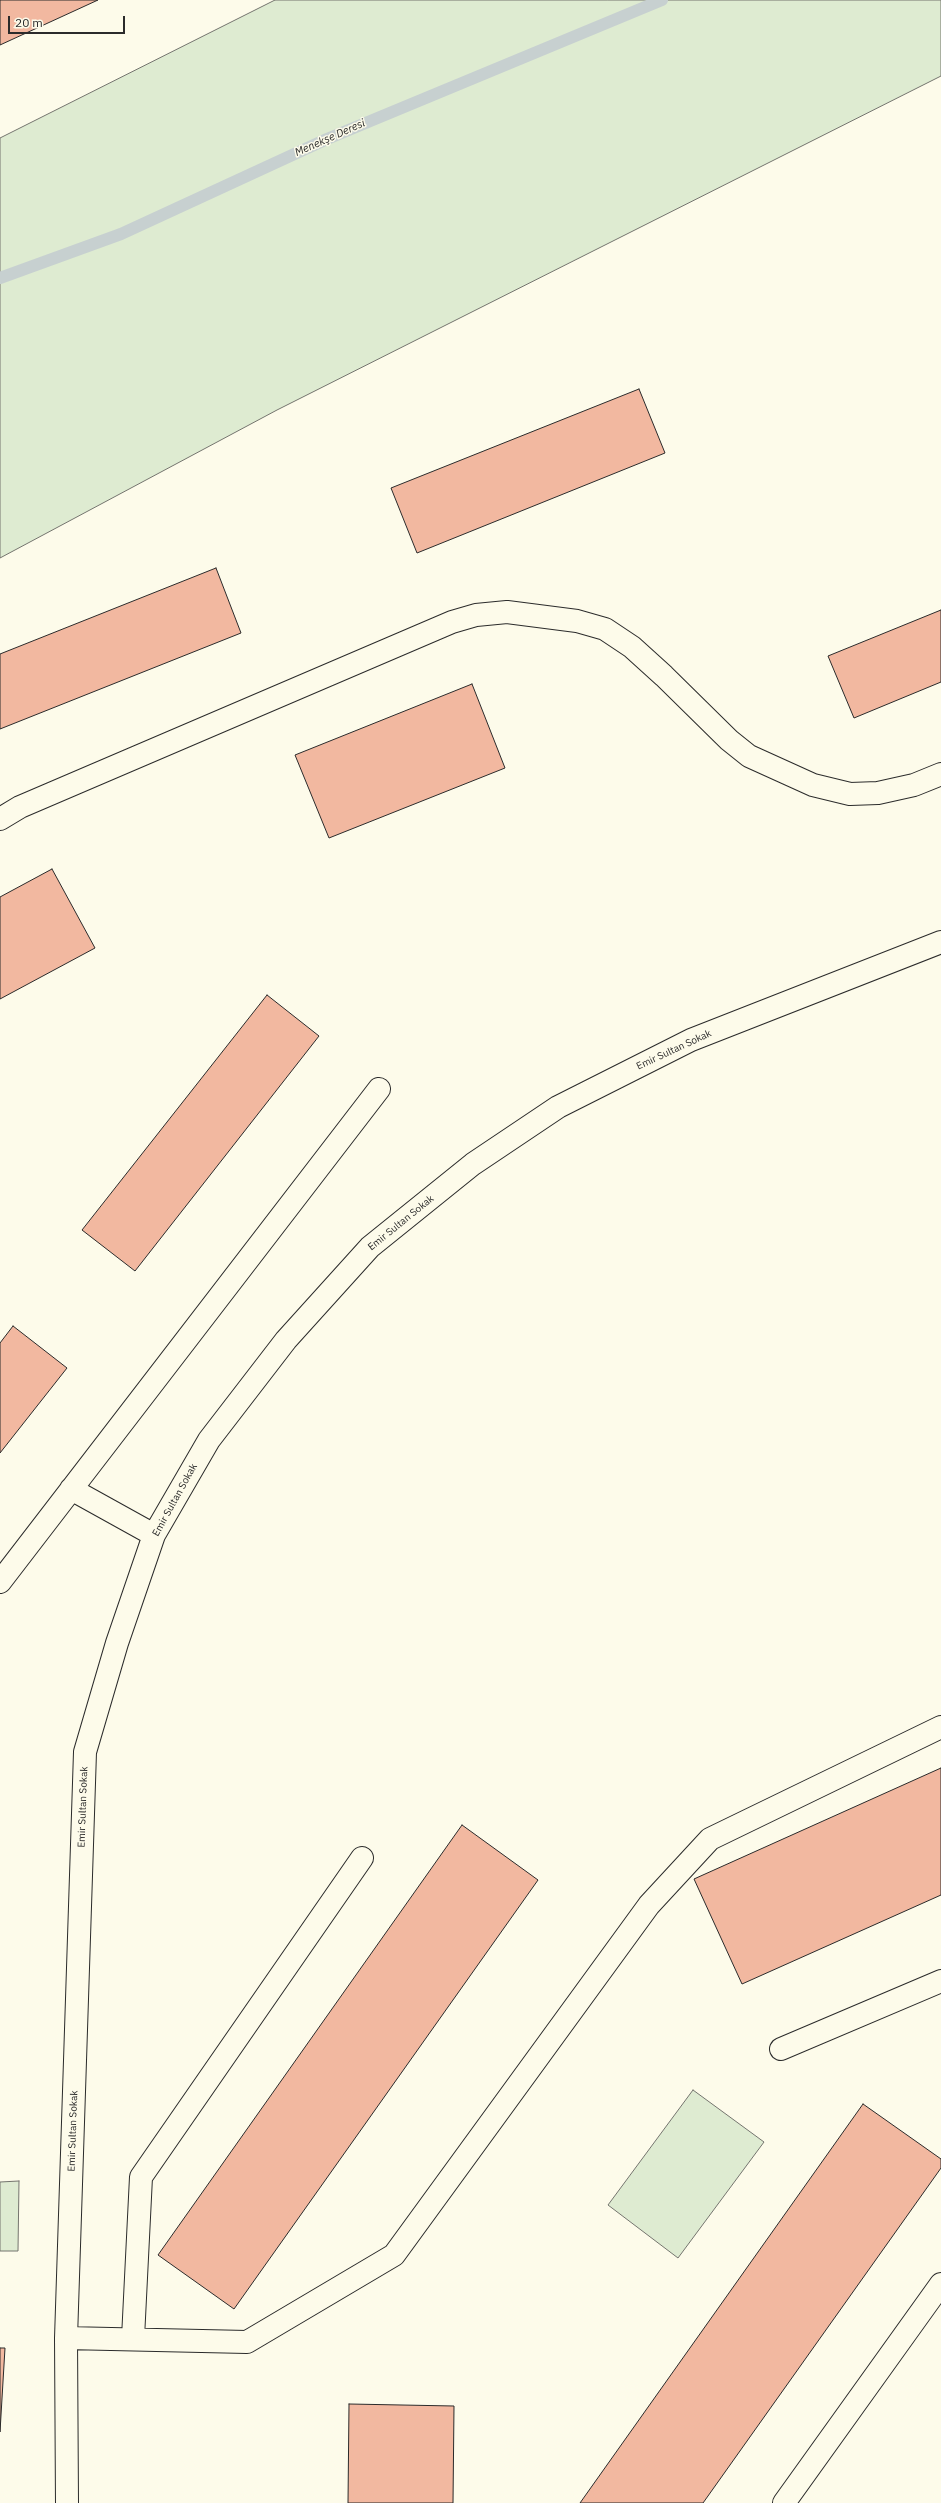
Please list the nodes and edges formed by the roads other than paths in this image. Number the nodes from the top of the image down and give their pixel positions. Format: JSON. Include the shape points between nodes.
{"nodes":[{"id":1,"x":941,"y":774,"type":"edge"},
{"id":2,"x":0,"y":819,"type":"edge"},
{"id":3,"x":941,"y":942,"type":"edge"},
{"id":4,"x":378,"y":1089,"type":"dead end"},
{"id":5,"x":72,"y":1489,"type":"junction"},
{"id":6,"x":154,"y":1535,"type":"junction"},
{"id":7,"x":0,"y":1582,"type":"edge"},
{"id":8,"x":941,"y":1727,"type":"edge"},
{"id":9,"x":362,"y":1858,"type":"dead end"},
{"id":10,"x":941,"y":1981,"type":"edge"},
{"id":11,"x":781,"y":2049,"type":"dead end"},
{"id":12,"x":941,"y":2284,"type":"edge"},
{"id":13,"x":66,"y":2338,"type":"junction"},
{"id":14,"x":133,"y":2338,"type":"junction"},
{"id":15,"x":67,"y":2503,"type":"edge"},
{"id":16,"x":784,"y":2503,"type":"edge"}],
"edges":[{"from":1,"to":2,"type":"street","via":[[914,785],[878,793],[850,794],[813,785],[749,756],[632,647],[606,629],[549,616],[507,612],[476,615],[452,622],[20,807]]},
{"from":3,"to":6,"type":"street","name":"Emir Sultan Sokak","via":[[691,1040],[558,1107],[473,1164],[370,1247],[286,1340],[209,1440]]},
{"from":4,"to":5,"type":"street"},
{"from":5,"to":6,"type":"street"},
{"from":5,"to":7,"type":"street"},
{"from":6,"to":13,"type":"street","name":"Emir Sultan Sokak","via":[[117,1643],[85,1752]]},
{"from":8,"to":14,"type":"street","via":[[710,1839],[649,1905],[394,2255],[247,2342]]},
{"from":9,"to":14,"type":"street","via":[[141,2177]]},
{"from":10,"to":11,"type":"street"},
{"from":12,"to":16,"type":"street"},
{"from":13,"to":14,"type":"street"},
{"from":13,"to":15,"type":"street","name":"Emir Sultan Sokak"}]}
